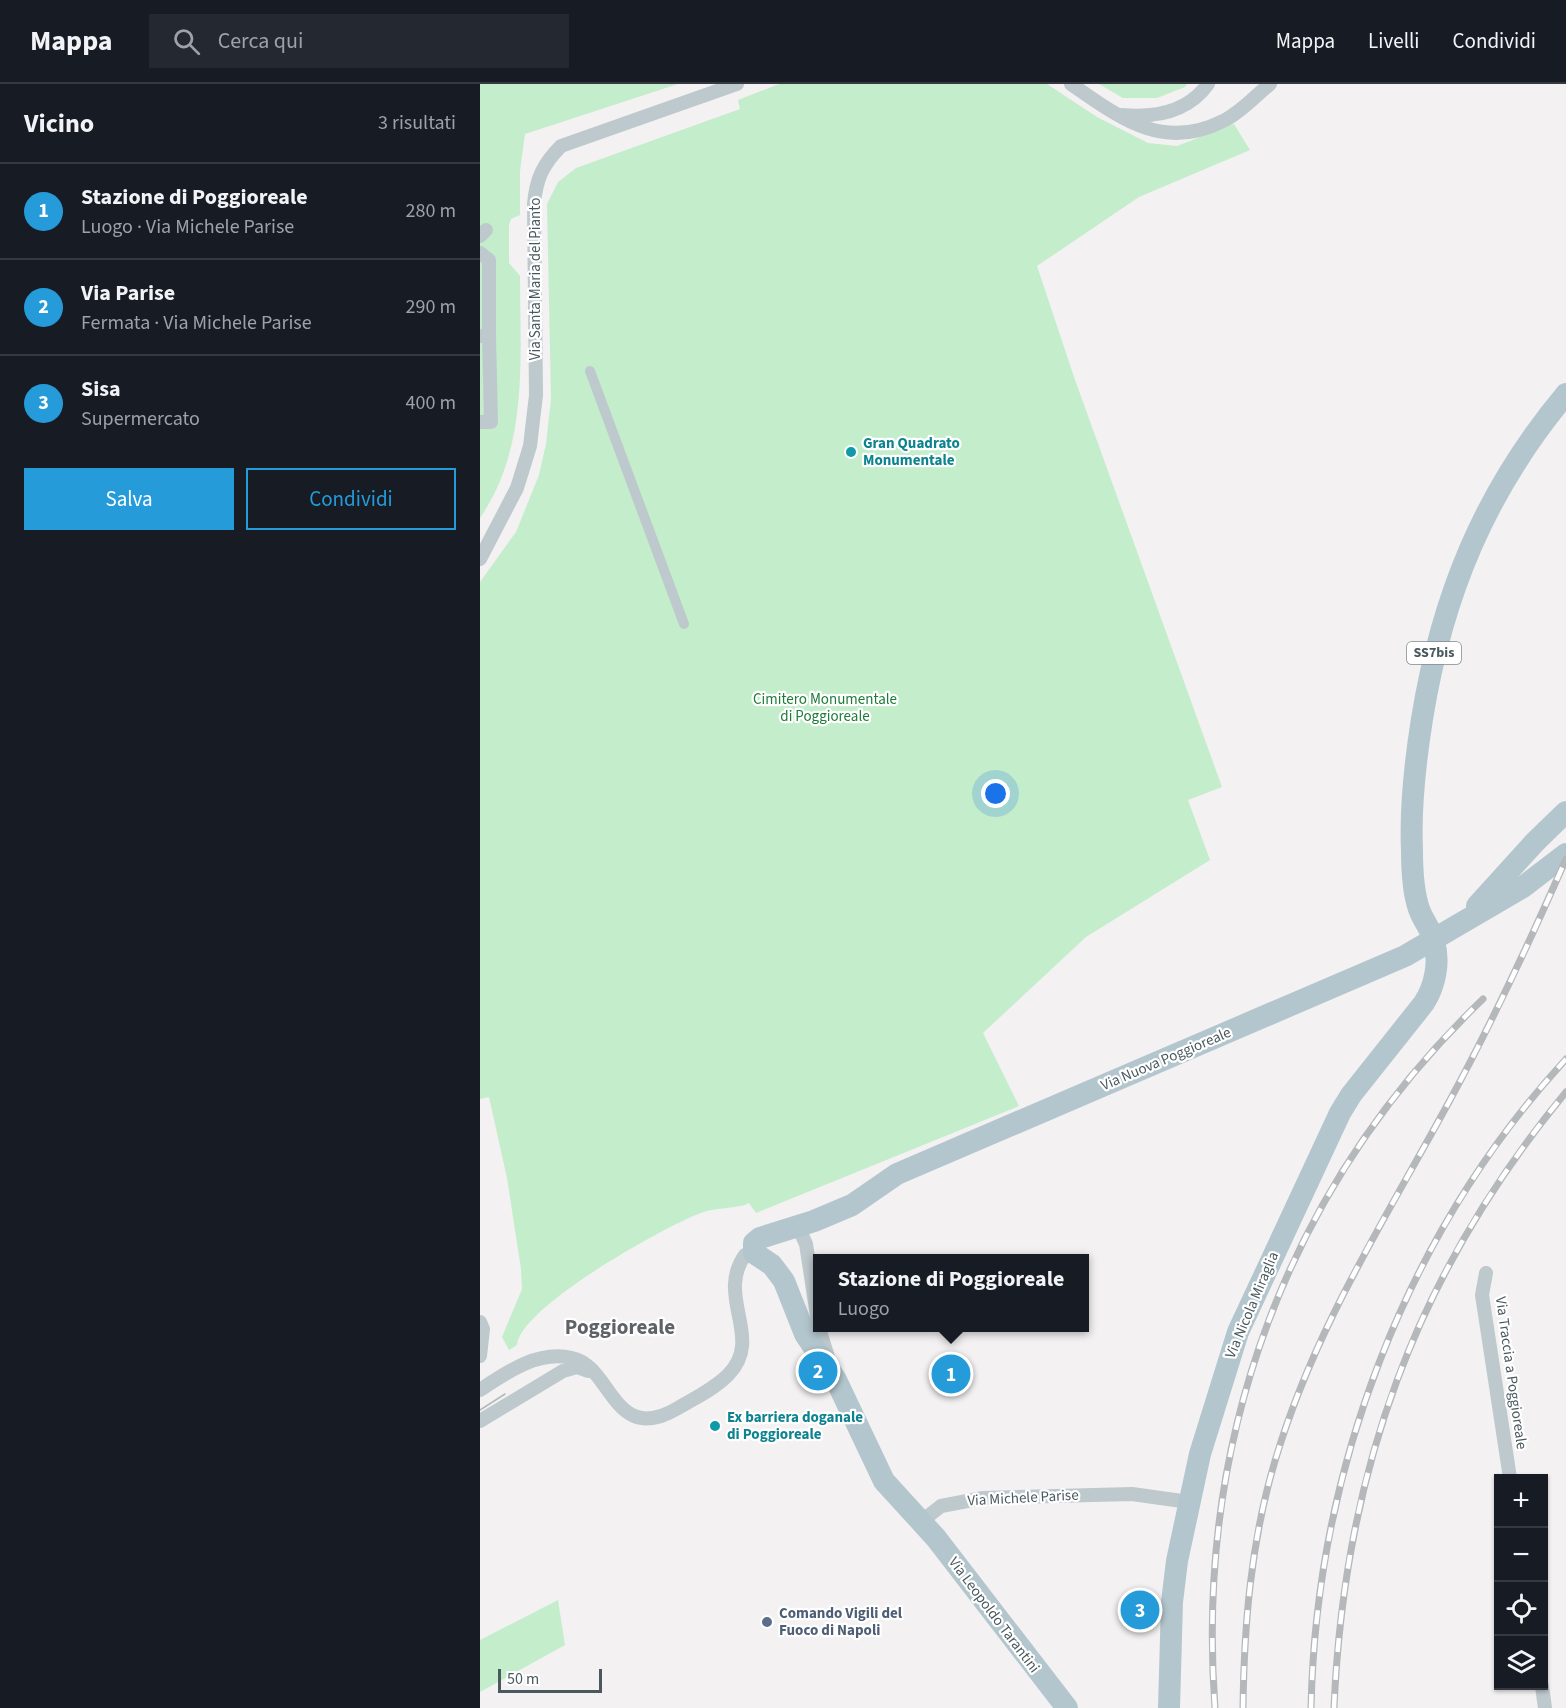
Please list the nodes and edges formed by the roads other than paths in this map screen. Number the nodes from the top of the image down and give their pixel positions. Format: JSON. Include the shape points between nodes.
{"nodes":[{"id":1,"x":737,"y":84,"type":"edge"},
{"id":2,"x":1071,"y":84,"type":"edge"},
{"id":3,"x":1208,"y":84,"type":"edge"},
{"id":4,"x":1270,"y":84,"type":"edge"},
{"id":5,"x":1183,"y":108,"type":"junction"},
{"id":6,"x":1114,"y":114,"type":"junction"},
{"id":7,"x":1190,"y":131,"type":"junction"},
{"id":8,"x":480,"y":253,"type":"edge"},
{"id":9,"x":484,"y":336,"type":"edge"},
{"id":10,"x":590,"y":371,"type":"dead end"},
{"id":11,"x":1566,"y":394,"type":"edge"},
{"id":12,"x":480,"y":422,"type":"edge"},
{"id":13,"x":480,"y":559,"type":"edge"},
{"id":14,"x":684,"y":624,"type":"dead end"},
{"id":15,"x":1566,"y":812,"type":"edge"},
{"id":16,"x":1566,"y":854,"type":"edge"},
{"id":17,"x":1464,"y":920,"type":"junction"},
{"id":18,"x":1434,"y":941,"type":"junction"},
{"id":19,"x":800,"y":1231,"type":"dead end"},
{"id":20,"x":753,"y":1257,"type":"junction"},
{"id":21,"x":1486,"y":1273,"type":"dead end"},
{"id":22,"x":813,"y":1290,"type":"edge"},
{"id":23,"x":480,"y":1322,"type":"edge"},
{"id":24,"x":820,"y":1332,"type":"edge"},
{"id":25,"x":480,"y":1356,"type":"edge"},
{"id":26,"x":512,"y":1369,"type":"junction"},
{"id":27,"x":598,"y":1380,"type":"junction"},
{"id":28,"x":836,"y":1380,"type":"junction"},
{"id":29,"x":480,"y":1390,"type":"edge"},
{"id":30,"x":526,"y":1392,"type":"junction"},
{"id":31,"x":480,"y":1421,"type":"edge"},
{"id":32,"x":1509,"y":1474,"type":"edge"},
{"id":33,"x":1189,"y":1502,"type":"junction"},
{"id":34,"x":922,"y":1521,"type":"junction"},
{"id":35,"x":1543,"y":1690,"type":"edge"},
{"id":36,"x":1067,"y":1708,"type":"edge"},
{"id":37,"x":1169,"y":1708,"type":"edge"},
{"id":38,"x":1545,"y":1708,"type":"edge"}],
"edges":[{"from":1,"to":13,"type":"street","name":"Via Santa Maria del Pianto","via":[[561,146],[539,173],[534,204],[536,395],[530,446],[518,489]]},
{"from":2,"to":6,"type":"street"},
{"from":3,"to":5,"type":"street"},
{"from":4,"to":7,"type":"street","via":[[1222,122]]},
{"from":5,"to":6,"type":"street","via":[[1142,117]]},
{"from":5,"to":7,"type":"street","via":[[1182,124]]},
{"from":6,"to":7,"type":"street","via":[[1163,134]]},
{"from":8,"to":9,"type":"street","via":[[489,260]]},
{"from":9,"to":12,"type":"street","via":[[491,422]]},
{"from":10,"to":14,"type":"street"},
{"from":11,"to":18,"type":"main road","number":"SS7bis","via":[[1532,435],[1486,510],[1446,610],[1431,663],[1413,775],[1412,851],[1418,908]]},
{"from":15,"to":17,"type":"main road"},
{"from":16,"to":17,"type":"main road","via":[[1523,887]]},
{"from":17,"to":18,"type":"main road","name":"Via Nuova Poggioreale"},
{"from":18,"to":20,"type":"main road","name":"Via Nuova Poggioreale","via":[[897,1174],[852,1205],[760,1238],[754,1243]]},
{"from":18,"to":33,"type":"main road","name":"Via Nicola Miraglia","via":[[1436,968],[1430,994],[1340,1113],[1257,1288],[1223,1374]]},
{"from":19,"to":22,"type":"street","via":[[806,1244]]},
{"from":20,"to":27,"type":"street","via":[[734,1278],[742,1346],[728,1375],[676,1410],[647,1418],[621,1408]]},
{"from":20,"to":28,"type":"main road","via":[[784,1281],[805,1334]]},
{"from":21,"to":32,"type":"street","name":"Via Traccia a Poggioreale","via":[[1482,1295]]},
{"from":23,"to":25,"type":"street"},
{"from":24,"to":28,"type":"street"},
{"from":26,"to":27,"type":"street","via":[[531,1361],[569,1357],[584,1364]]},
{"from":26,"to":29,"type":"street"},
{"from":26,"to":30,"type":"street","via":[[524,1369],[532,1375]]},
{"from":27,"to":30,"type":"street","via":[[585,1369],[570,1368]]},
{"from":28,"to":34,"type":"main road","via":[[884,1481]]},
{"from":30,"to":31,"type":"street"},
{"from":33,"to":34,"type":"street","name":"Via Michele Parise","via":[[1132,1494],[982,1498],[941,1506]]},
{"from":33,"to":37,"type":"main road","name":"Via Nicola Miraglia","via":[[1172,1602]]},
{"from":34,"to":36,"type":"main road","name":"Via Leopoldo Tarantini"},
{"from":35,"to":38,"type":"street"}]}
